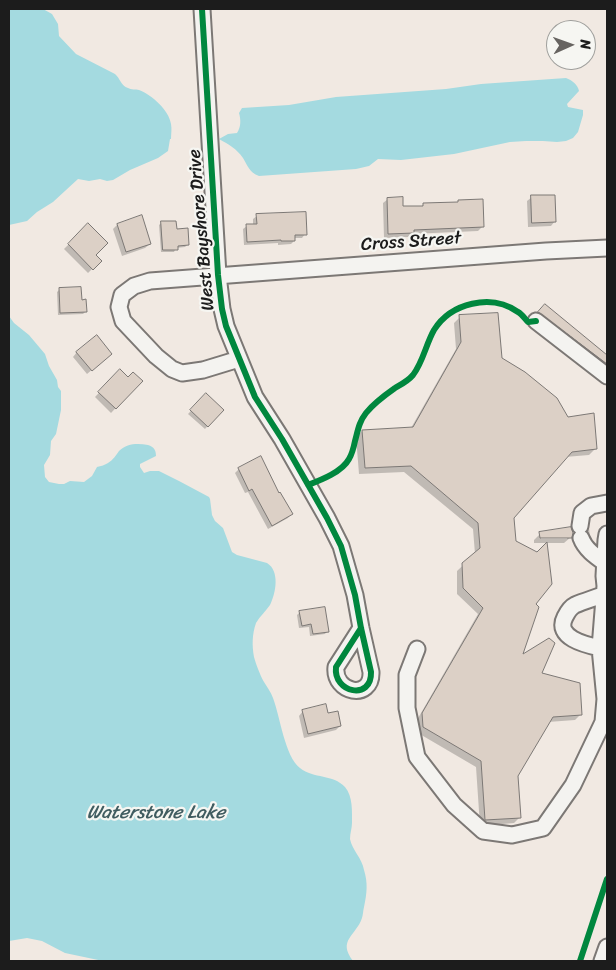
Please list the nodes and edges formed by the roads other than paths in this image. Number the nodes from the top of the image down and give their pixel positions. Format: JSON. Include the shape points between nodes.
{"nodes":[{"id":1,"x":202,"y":9,"type":"edge"},
{"id":2,"x":607,"y":248,"type":"edge"},
{"id":3,"x":218,"y":275,"type":"junction"},
{"id":4,"x":536,"y":321,"type":"dead end"},
{"id":5,"x":239,"y":360,"type":"junction"},
{"id":6,"x":607,"y":376,"type":"edge"},
{"id":7,"x":607,"y":503,"type":"edge"},
{"id":8,"x":607,"y":534,"type":"edge"},
{"id":9,"x":605,"y":572,"type":"edge"},
{"id":10,"x":605,"y":594,"type":"junction"},
{"id":11,"x":361,"y":628,"type":"dead end"},
{"id":12,"x":600,"y":648,"type":"junction"},
{"id":13,"x":416,"y":649,"type":"dead end"},
{"id":14,"x":607,"y":947,"type":"edge"},
{"id":15,"x":602,"y":961,"type":"edge"}],
"edges":[{"from":1,"to":3,"type":"street","name":"West Bayshore Drive"},
{"from":2,"to":3,"type":"street","name":"Cross Street"},
{"from":3,"to":5,"type":"street","name":"West Bayshore Drive","via":[[226,326]]},
{"from":3,"to":5,"type":"street","name":"Cross Street","via":[[150,281],[134,286],[122,296],[119,306],[122,321],[156,356],[182,374]]},
{"from":4,"to":6,"type":"street"},
{"from":5,"to":11,"type":"street","name":"West Bayshore Drive","via":[[255,397],[341,546]]},
{"from":7,"to":9,"type":"street","via":[[591,506],[582,513],[580,532],[583,543]]},
{"from":8,"to":9,"type":"street"},
{"from":9,"to":10,"type":"street"},
{"from":10,"to":12,"type":"street"},
{"from":10,"to":12,"type":"street","via":[[573,606],[563,622],[566,634]]},
{"from":12,"to":13,"type":"street","via":[[605,699],[603,722],[573,785],[543,828],[512,835],[483,832],[454,805],[417,757],[407,708],[407,675]]},
{"from":14,"to":15,"type":"street"}]}
